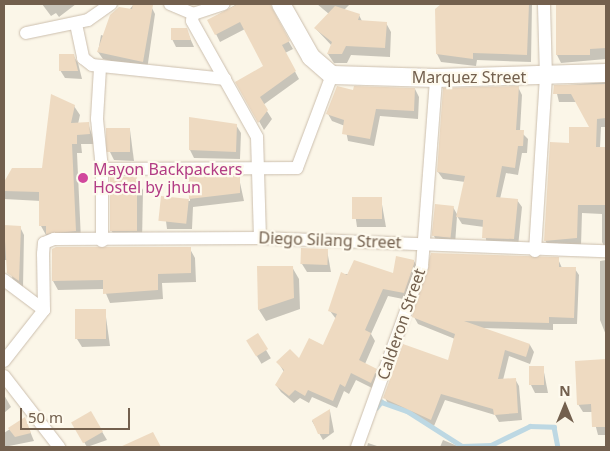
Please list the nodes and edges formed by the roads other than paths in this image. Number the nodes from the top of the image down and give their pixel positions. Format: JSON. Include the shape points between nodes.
{"nodes":[{"id":1,"x":111,"y":4,"type":"edge"},
{"id":2,"x":170,"y":4,"type":"edge"},
{"id":3,"x":223,"y":4,"type":"edge"},
{"id":4,"x":281,"y":4,"type":"edge"},
{"id":5,"x":544,"y":4,"type":"edge"},
{"id":6,"x":193,"y":14,"type":"junction"},
{"id":7,"x":76,"y":24,"type":"junction"},
{"id":8,"x":26,"y":33,"type":"dead end"},
{"id":9,"x":100,"y":68,"type":"junction"},
{"id":10,"x":606,"y":73,"type":"edge"},
{"id":11,"x":332,"y":75,"type":"junction"},
{"id":12,"x":546,"y":76,"type":"junction"},
{"id":13,"x":436,"y":78,"type":"junction"},
{"id":14,"x":225,"y":80,"type":"junction"},
{"id":15,"x":102,"y":169,"type":"junction"},
{"id":16,"x":260,"y":171,"type":"junction"},
{"id":17,"x":260,"y":238,"type":"junction"},
{"id":18,"x":102,"y":241,"type":"junction"},
{"id":19,"x":425,"y":242,"type":"junction"},
{"id":20,"x":535,"y":251,"type":"junction"},
{"id":21,"x":606,"y":251,"type":"edge"},
{"id":22,"x":4,"y":280,"type":"edge"},
{"id":23,"x":44,"y":310,"type":"junction"},
{"id":24,"x":4,"y":361,"type":"edge"},
{"id":25,"x":4,"y":376,"type":"edge"},
{"id":26,"x":59,"y":447,"type":"edge"},
{"id":27,"x":357,"y":447,"type":"edge"}],
"edges":[{"from":1,"to":7,"type":"street"},
{"from":2,"to":6,"type":"street"},
{"from":3,"to":6,"type":"street"},
{"from":4,"to":11,"type":"street","via":[[311,57]]},
{"from":5,"to":12,"type":"street"},
{"from":6,"to":14,"type":"street","via":[[192,21]]},
{"from":7,"to":8,"type":"street"},
{"from":7,"to":9,"type":"street","via":[[83,58]]},
{"from":9,"to":14,"type":"street"},
{"from":9,"to":15,"type":"street","via":[[97,119]]},
{"from":10,"to":12,"type":"street","name":"Marquez Street"},
{"from":11,"to":13,"type":"street","name":"Marquez Street"},
{"from":11,"to":16,"type":"street","via":[[296,168]]},
{"from":12,"to":13,"type":"street","name":"Marquez Street"},
{"from":12,"to":20,"type":"street"},
{"from":13,"to":19,"type":"street","name":"Calderon Street"},
{"from":14,"to":16,"type":"street","via":[[257,137]]},
{"from":15,"to":16,"type":"street"},
{"from":15,"to":18,"type":"street"},
{"from":16,"to":17,"type":"street"},
{"from":17,"to":18,"type":"street","name":"Diego Silang Street"},
{"from":17,"to":19,"type":"street","name":"Diego Silang Street"},
{"from":18,"to":23,"type":"street","name":"Diego Silang Street","via":[[54,239],[44,243]]},
{"from":19,"to":20,"type":"street","name":"Diego Silang Street"},
{"from":19,"to":27,"type":"street","name":"Calderon Street","via":[[415,288]]},
{"from":20,"to":21,"type":"street","name":"Diego Silang Street"},
{"from":22,"to":23,"type":"street"},
{"from":23,"to":24,"type":"street"},
{"from":25,"to":26,"type":"street"}]}
